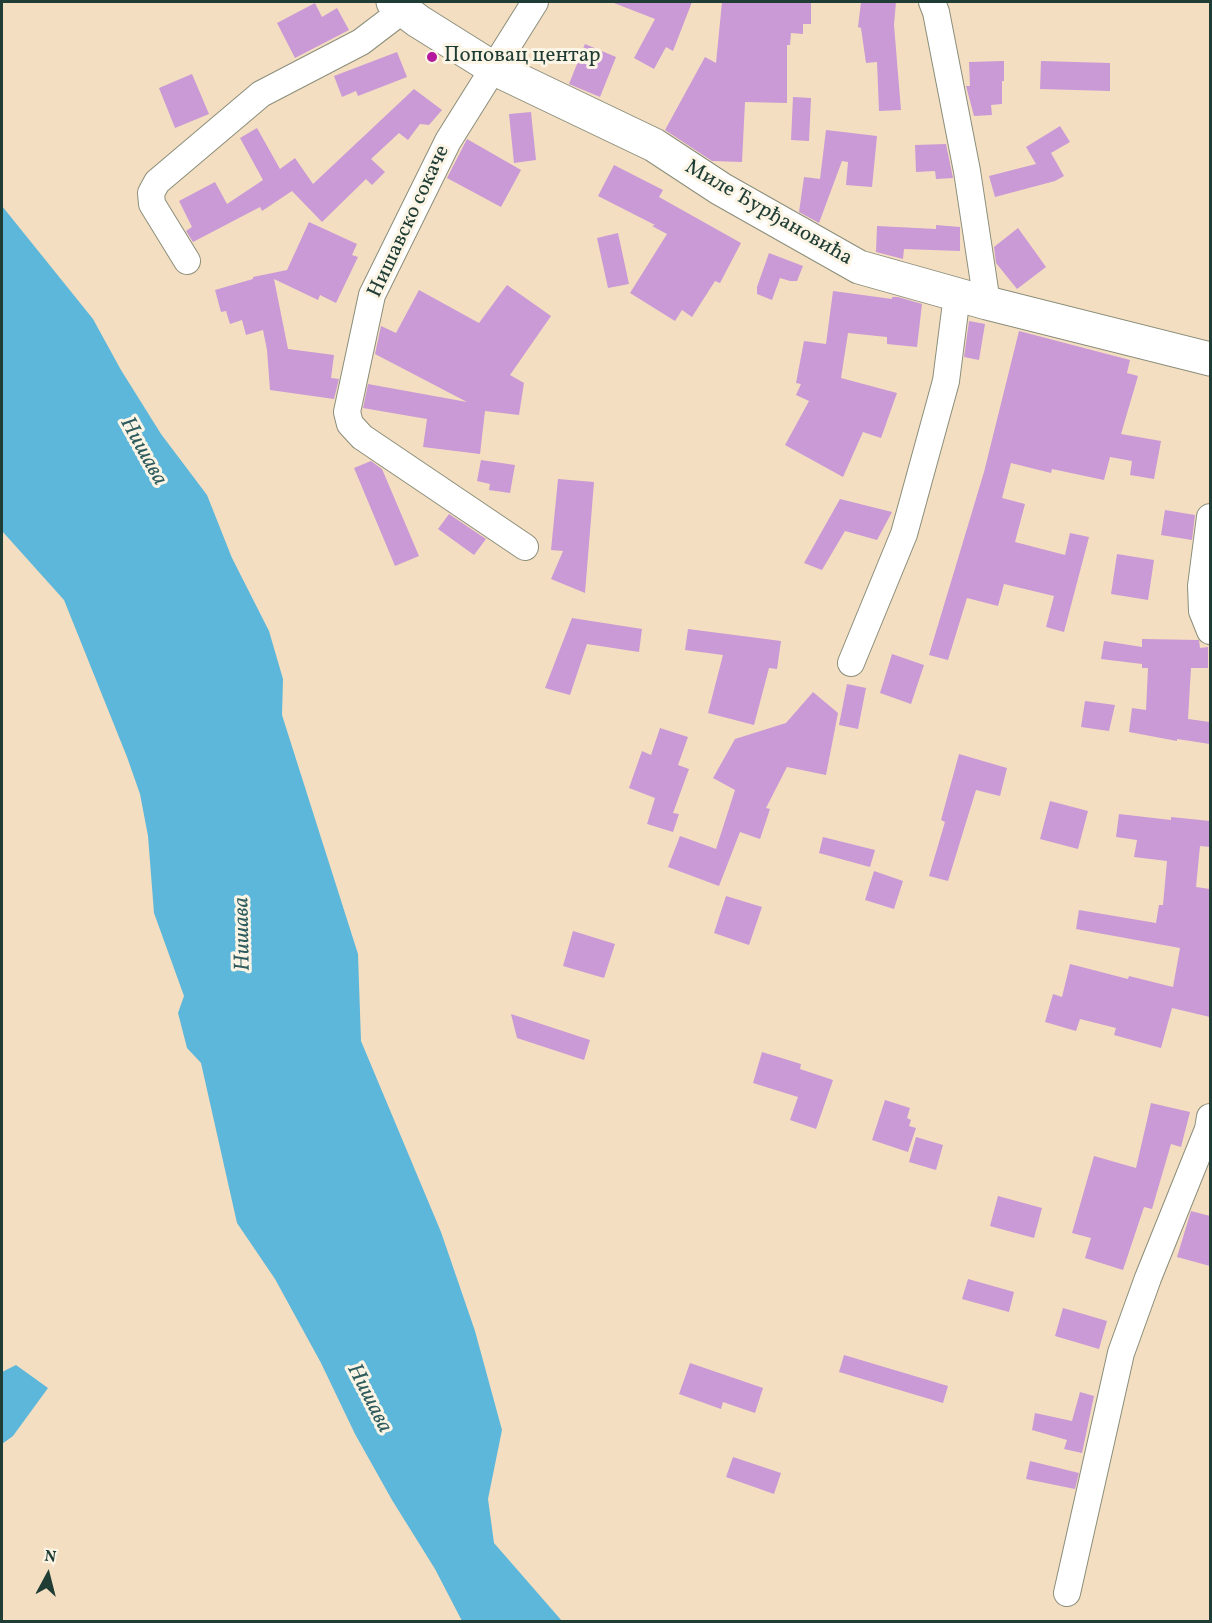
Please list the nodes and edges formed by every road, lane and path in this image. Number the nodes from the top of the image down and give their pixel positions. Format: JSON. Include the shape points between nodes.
{"nodes":[{"id":1,"x":535,"y":2,"type":"edge"},
{"id":2,"x":932,"y":2,"type":"edge"},
{"id":3,"x":398,"y":6,"type":"edge"},
{"id":4,"x":493,"y":68,"type":"junction"},
{"id":5,"x":188,"y":261,"type":"dead end"},
{"id":6,"x":972,"y":299,"type":"junction"},
{"id":7,"x":1210,"y":359,"type":"edge"},
{"id":8,"x":1210,"y":517,"type":"edge"},
{"id":9,"x":525,"y":547,"type":"dead end"},
{"id":10,"x":1210,"y":631,"type":"edge"},
{"id":11,"x":851,"y":663,"type":"dead end"},
{"id":12,"x":1210,"y":1117,"type":"edge"},
{"id":13,"x":1067,"y":1593,"type":"dead end"}],
"edges":[{"from":1,"to":4,"type":"street","name":"Нишавско сокаче"},
{"from":2,"to":6,"type":"street","via":[[967,171]]},
{"from":3,"to":4,"type":"street","name":"Миле Ђурђановића"},
{"from":3,"to":5,"type":"street","via":[[361,42],[261,94],[157,182],[151,193],[152,204]]},
{"from":4,"to":6,"type":"street","name":"Миле Ђурђановића","via":[[654,146],[797,234],[859,267]]},
{"from":4,"to":9,"type":"street","name":"Нишавско сокаче","via":[[448,141],[372,295],[347,412],[350,424],[362,436]]},
{"from":6,"to":7,"type":"street","name":"Миле Ђурђановића"},
{"from":6,"to":11,"type":"street","via":[[904,534]]},
{"from":8,"to":10,"type":"street","via":[[1201,586],[1202,611]]},
{"from":12,"to":13,"type":"street","via":[[1121,1353]]}]}
